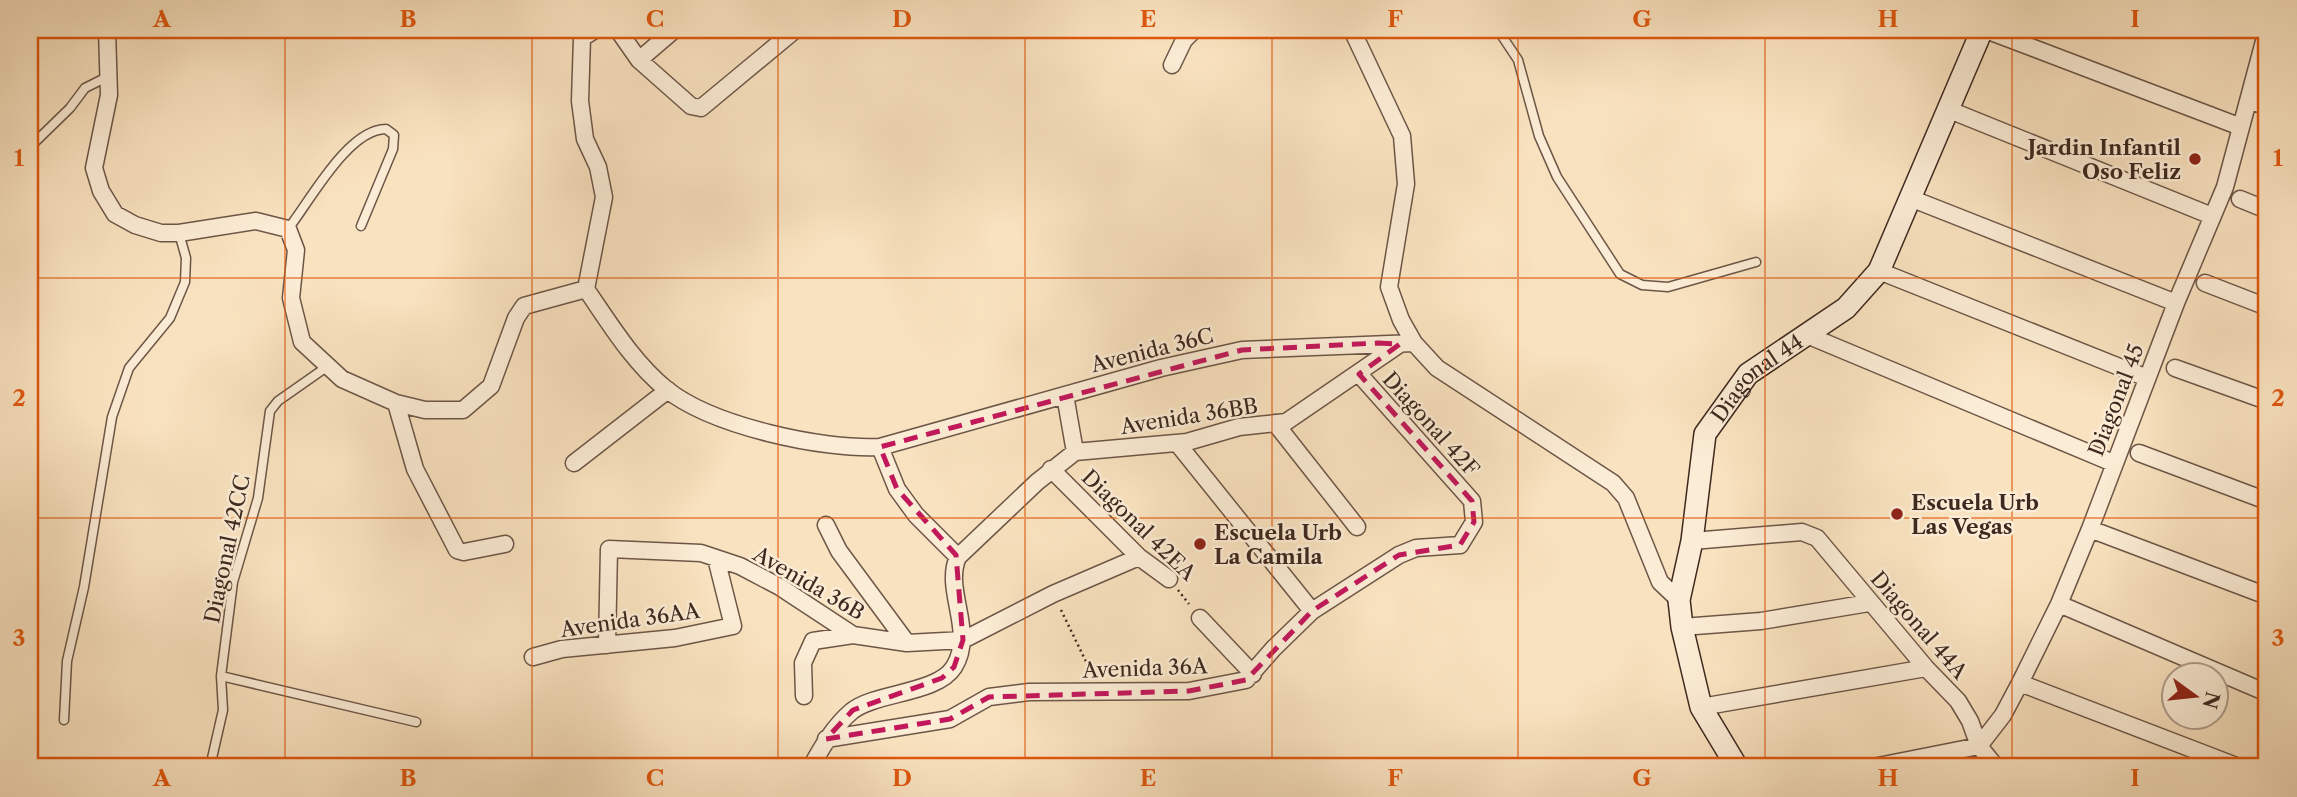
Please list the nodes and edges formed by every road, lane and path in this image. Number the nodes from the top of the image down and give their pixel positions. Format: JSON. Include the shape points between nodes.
{"nodes":[{"id":1,"x":107,"y":30,"type":"edge"},
{"id":2,"x":618,"y":30,"type":"edge"},
{"id":3,"x":674,"y":30,"type":"edge"},
{"id":4,"x":794,"y":30,"type":"edge"},
{"id":5,"x":1194,"y":30,"type":"edge"},
{"id":6,"x":1352,"y":30,"type":"edge"},
{"id":7,"x":1498,"y":30,"type":"edge"},
{"id":8,"x":2267,"y":30,"type":"edge"},
{"id":9,"x":1992,"y":31,"type":"edge"},
{"id":10,"x":585,"y":32,"type":"edge"},
{"id":11,"x":639,"y":60,"type":"junction"},
{"id":12,"x":1172,"y":65,"type":"dead end"},
{"id":13,"x":109,"y":76,"type":"junction"},
{"id":14,"x":2250,"y":100,"type":"junction"},
{"id":15,"x":2267,"y":107,"type":"edge"},
{"id":16,"x":1947,"y":109,"type":"junction"},
{"id":17,"x":2241,"y":127,"type":"junction"},
{"id":18,"x":30,"y":148,"type":"edge"},
{"id":19,"x":1910,"y":198,"type":"junction"},
{"id":20,"x":2240,"y":199,"type":"dead end"},
{"id":21,"x":2267,"y":209,"type":"edge"},
{"id":22,"x":2212,"y":216,"type":"junction"},
{"id":23,"x":360,"y":226,"type":"dead end"},
{"id":24,"x":288,"y":229,"type":"junction"},
{"id":25,"x":179,"y":233,"type":"junction"},
{"id":26,"x":1756,"y":262,"type":"dead end"},
{"id":27,"x":1879,"y":271,"type":"junction"},
{"id":28,"x":2205,"y":283,"type":"dead end"},
{"id":29,"x":586,"y":289,"type":"junction"},
{"id":30,"x":2176,"y":303,"type":"junction"},
{"id":31,"x":2267,"y":307,"type":"edge"},
{"id":32,"x":1807,"y":335,"type":"junction"},
{"id":33,"x":1407,"y":344,"type":"junction"},
{"id":34,"x":328,"y":366,"type":"junction"},
{"id":35,"x":2175,"y":368,"type":"dead end"},
{"id":36,"x":1359,"y":374,"type":"junction"},
{"id":37,"x":2147,"y":378,"type":"junction"},
{"id":38,"x":668,"y":390,"type":"junction"},
{"id":39,"x":1065,"y":395,"type":"junction"},
{"id":40,"x":2267,"y":401,"type":"edge"},
{"id":41,"x":396,"y":403,"type":"junction"},
{"id":42,"x":1275,"y":423,"type":"junction"},
{"id":43,"x":1177,"y":443,"type":"junction"},
{"id":44,"x":880,"y":447,"type":"junction"},
{"id":45,"x":1075,"y":452,"type":"junction"},
{"id":46,"x":2139,"y":453,"type":"dead end"},
{"id":47,"x":574,"y":463,"type":"dead end"},
{"id":48,"x":2113,"y":463,"type":"junction"},
{"id":49,"x":1051,"y":469,"type":"junction"},
{"id":50,"x":2267,"y":501,"type":"edge"},
{"id":51,"x":826,"y":525,"type":"dead end"},
{"id":52,"x":1357,"y":527,"type":"dead end"},
{"id":53,"x":2090,"y":529,"type":"junction"},
{"id":54,"x":1692,"y":541,"type":"junction"},
{"id":55,"x":505,"y":544,"type":"dead end"},
{"id":56,"x":958,"y":557,"type":"junction"},
{"id":57,"x":1139,"y":557,"type":"junction"},
{"id":58,"x":716,"y":558,"type":"junction"},
{"id":59,"x":1169,"y":579,"type":"joint"},
{"id":60,"x":1053,"y":594,"type":"junction"},
{"id":61,"x":2267,"y":596,"type":"edge"},
{"id":62,"x":1679,"y":600,"type":"junction"},
{"id":63,"x":1870,"y":603,"type":"junction"},
{"id":64,"x":2059,"y":604,"type":"junction"},
{"id":65,"x":1312,"y":611,"type":"junction"},
{"id":66,"x":1200,"y":618,"type":"joint"},
{"id":67,"x":1682,"y":627,"type":"junction"},
{"id":68,"x":853,"y":635,"type":"junction"},
{"id":69,"x":963,"y":640,"type":"junction"},
{"id":70,"x":907,"y":643,"type":"junction"},
{"id":71,"x":607,"y":645,"type":"junction"},
{"id":72,"x":533,"y":657,"type":"dead end"},
{"id":73,"x":1926,"y":668,"type":"junction"},
{"id":74,"x":1253,"y":674,"type":"junction"},
{"id":75,"x":220,"y":676,"type":"junction"},
{"id":76,"x":2020,"y":683,"type":"junction"},
{"id":77,"x":1100,"y":692,"type":"junction"},
{"id":78,"x":2267,"y":693,"type":"edge"},
{"id":79,"x":804,"y":696,"type":"dead end"},
{"id":80,"x":1701,"y":707,"type":"junction"},
{"id":81,"x":64,"y":719,"type":"dead end"},
{"id":82,"x":416,"y":722,"type":"dead end"},
{"id":83,"x":826,"y":739,"type":"junction"},
{"id":84,"x":1979,"y":746,"type":"junction"},
{"id":85,"x":209,"y":767,"type":"edge"},
{"id":86,"x":811,"y":767,"type":"edge"},
{"id":87,"x":1737,"y":767,"type":"edge"},
{"id":88,"x":1873,"y":767,"type":"edge"},
{"id":89,"x":1996,"y":767,"type":"edge"},
{"id":90,"x":2239,"y":767,"type":"edge"}],
"edges":[{"from":1,"to":13,"type":"street"},
{"from":2,"to":11,"type":"street"},
{"from":3,"to":11,"type":"street"},
{"from":4,"to":11,"type":"street","via":[[701,108],[691,106]]},
{"from":5,"to":12,"type":"street"},
{"from":6,"to":33,"type":"street","via":[[1402,136],[1406,184],[1389,287]]},
{"from":7,"to":26,"type":"lane","via":[[1518,60],[1539,136],[1557,177],[1620,274],[1643,285],[1668,287]]},
{"from":8,"to":14,"type":"street","name":"Diagonal 45"},
{"from":9,"to":16,"type":"main road","name":"Diagonal 44"},
{"from":9,"to":17,"type":"street"},
{"from":10,"to":29,"type":"street","via":[[580,101],[585,139],[598,167],[604,197]]},
{"from":13,"to":18,"type":"lane","via":[[85,88]]},
{"from":13,"to":25,"type":"street","via":[[94,168],[101,191],[115,214],[135,225]]},
{"from":14,"to":15,"type":"street"},
{"from":14,"to":17,"type":"street","name":"Diagonal 45"},
{"from":16,"to":19,"type":"main road","name":"Diagonal 44"},
{"from":16,"to":22,"type":"street"},
{"from":17,"to":22,"type":"street","name":"Diagonal 45"},
{"from":19,"to":27,"type":"main road","name":"Diagonal 44"},
{"from":19,"to":30,"type":"street"},
{"from":20,"to":21,"type":"street"},
{"from":22,"to":30,"type":"street","name":"Diagonal 45"},
{"from":23,"to":24,"type":"lane","via":[[393,149],[394,135],[386,129],[374,129],[344,152]]},
{"from":24,"to":25,"type":"street","via":[[256,221]]},
{"from":24,"to":34,"type":"street","via":[[296,250],[291,299],[302,342]]},
{"from":25,"to":81,"type":"lane","via":[[186,258],[185,282],[170,318],[129,368],[112,417],[67,661]]},
{"from":27,"to":32,"type":"main road","name":"Diagonal 44","via":[[1846,308]]},
{"from":27,"to":37,"type":"street"},
{"from":28,"to":31,"type":"street"},
{"from":29,"to":38,"type":"street","name":"Avenida 36C","via":[[634,356]]},
{"from":29,"to":41,"type":"street","via":[[524,306],[491,386],[463,410],[425,410]]},
{"from":30,"to":37,"type":"street","name":"Diagonal 45"},
{"from":32,"to":48,"type":"street"},
{"from":32,"to":54,"type":"main road","name":"Diagonal 44","via":[[1748,374],[1705,434]]},
{"from":33,"to":36,"type":"street","name":"Avenida 36BB"},
{"from":33,"to":39,"type":"street","name":"Avenida 36C","via":[[1242,349]]},
{"from":33,"to":62,"type":"street","via":[[1613,483],[1626,498],[1660,582]]},
{"from":34,"to":41,"type":"street","via":[[342,379]]},
{"from":34,"to":75,"type":"lane","name":"Diagonal 42CC","via":[[270,411],[258,498],[233,582]]},
{"from":35,"to":40,"type":"street"},
{"from":36,"to":42,"type":"street","name":"Avenida 36BB","via":[[1286,422]]},
{"from":36,"to":65,"type":"street","name":"Diagonal 42F","via":[[1472,501],[1474,522],[1460,545],[1416,548],[1399,555]]},
{"from":37,"to":48,"type":"street","name":"Diagonal 45"},
{"from":38,"to":44,"type":"street","name":"Avenida 36C","via":[[719,418],[765,432]]},
{"from":38,"to":47,"type":"street"},
{"from":39,"to":44,"type":"street","name":"Avenida 36C"},
{"from":39,"to":45,"type":"street"},
{"from":41,"to":55,"type":"street","via":[[415,469],[457,550]]},
{"from":42,"to":43,"type":"street","name":"Avenida 36BB"},
{"from":42,"to":52,"type":"street"},
{"from":43,"to":45,"type":"street","name":"Avenida 36BB"},
{"from":43,"to":65,"type":"street"},
{"from":44,"to":56,"type":"street","via":[[897,489]]},
{"from":45,"to":49,"type":"street"},
{"from":46,"to":50,"type":"street"},
{"from":48,"to":53,"type":"street","name":"Diagonal 45"},
{"from":49,"to":56,"type":"street"},
{"from":49,"to":57,"type":"street","name":"Diagonal 42EA"},
{"from":51,"to":70,"type":"street","via":[[839,551]]},
{"from":53,"to":61,"type":"street"},
{"from":53,"to":64,"type":"street","name":"Diagonal 45"},
{"from":54,"to":62,"type":"main road","name":"Diagonal 44"},
{"from":54,"to":63,"type":"street","name":"Diagonal 44A","via":[[1802,532],[1817,537]]},
{"from":56,"to":69,"type":"street","via":[[954,569]]},
{"from":57,"to":59,"type":"street","name":"Diagonal 42EA"},
{"from":57,"to":60,"type":"street","name":"Avenida 36B"},
{"from":58,"to":68,"type":"street","name":"Avenida 36B","via":[[780,587]]},
{"from":58,"to":71,"type":"street","name":"Avenida 36AA","via":[[733,626]]},
{"from":58,"to":71,"type":"street","name":"Avenida 36B","via":[[701,553],[609,550]]},
{"from":59,"to":66,"type":"path","name":"Diagonal 42EA"},
{"from":60,"to":69,"type":"street","name":"Avenida 36B"},
{"from":60,"to":77,"type":"path"},
{"from":62,"to":67,"type":"main road","name":"Diagonal 44"},
{"from":63,"to":67,"type":"street","via":[[1761,621]]},
{"from":63,"to":73,"type":"street","name":"Diagonal 44A"},
{"from":64,"to":76,"type":"street","name":"Diagonal 45"},
{"from":64,"to":78,"type":"street"},
{"from":65,"to":74,"type":"street"},
{"from":66,"to":74,"type":"street"},
{"from":67,"to":80,"type":"main road","name":"Diagonal 44"},
{"from":68,"to":70,"type":"street","name":"Avenida 36B"},
{"from":68,"to":79,"type":"street","via":[[813,641],[803,663]]},
{"from":69,"to":70,"type":"street","name":"Avenida 36B"},
{"from":69,"to":83,"type":"street","via":[[954,667],[942,678],[853,710]]},
{"from":71,"to":72,"type":"street","name":"Avenida 36AA"},
{"from":73,"to":80,"type":"street"},
{"from":73,"to":84,"type":"street","name":"Diagonal 44A","via":[[1965,709]]},
{"from":74,"to":77,"type":"street","name":"Avenida 36A","via":[[1246,680],[1189,691]]},
{"from":75,"to":82,"type":"lane"},
{"from":75,"to":85,"type":"lane","name":"Diagonal 42CC","via":[[223,710]]},
{"from":76,"to":84,"type":"street","name":"Diagonal 45"},
{"from":76,"to":90,"type":"street"},
{"from":77,"to":83,"type":"street","name":"Avenida 36A","via":[[989,697],[950,719]]},
{"from":80,"to":87,"type":"main road","name":"Diagonal 44"},
{"from":83,"to":86,"type":"street"},
{"from":84,"to":88,"type":"street"},
{"from":84,"to":89,"type":"street"}]}
